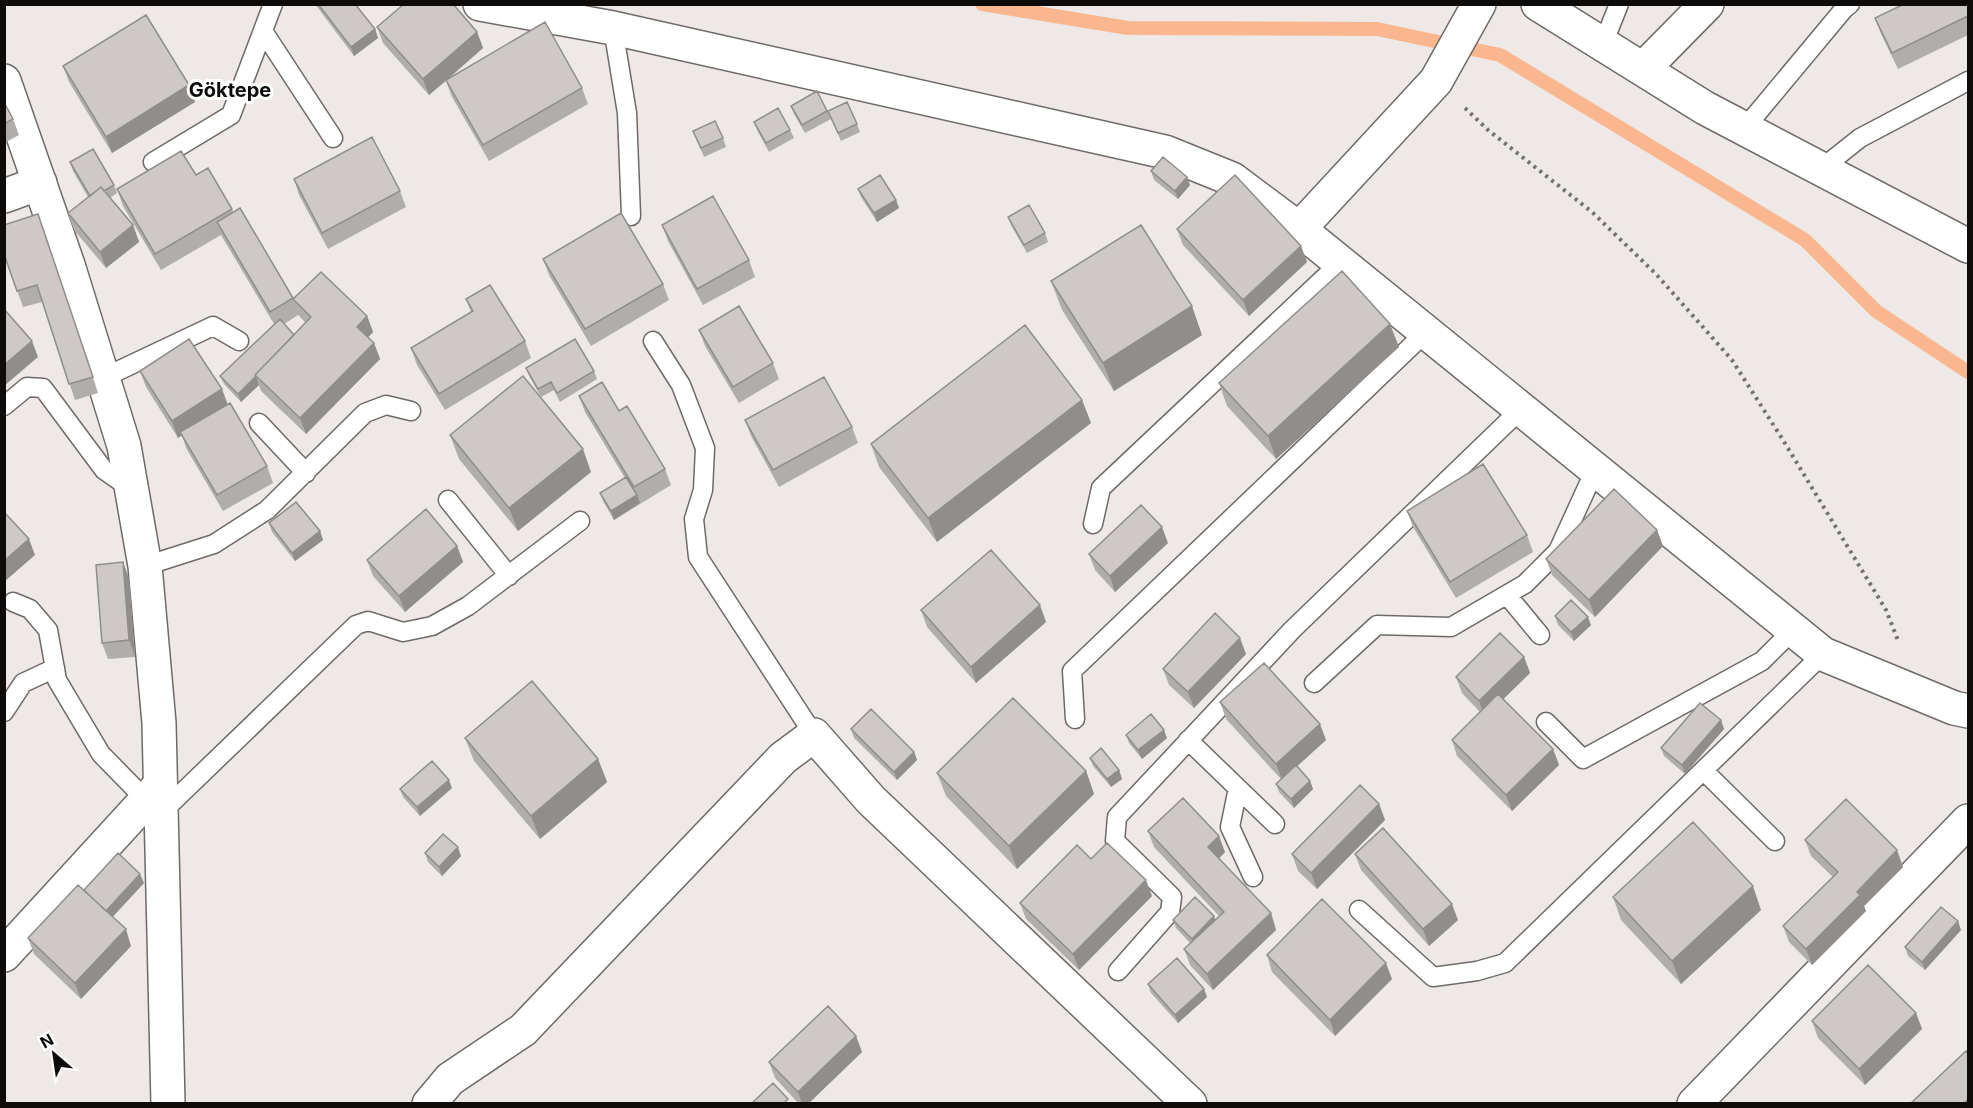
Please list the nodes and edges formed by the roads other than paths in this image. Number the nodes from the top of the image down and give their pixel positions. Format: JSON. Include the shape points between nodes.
{"nodes":[{"id":1,"x":273,"y":4,"type":"edge"},
{"id":2,"x":480,"y":4,"type":"edge"},
{"id":3,"x":1538,"y":4,"type":"edge"},
{"id":4,"x":1619,"y":4,"type":"edge"},
{"id":5,"x":1707,"y":4,"type":"edge"},
{"id":6,"x":1850,"y":4,"type":"edge"},
{"id":7,"x":1477,"y":8,"type":"edge"},
{"id":8,"x":613,"y":28,"type":"junction"},
{"id":9,"x":263,"y":31,"type":"junction"},
{"id":10,"x":1603,"y":44,"type":"junction"},
{"id":11,"x":1643,"y":69,"type":"junction"},
{"id":12,"x":4,"y":81,"type":"edge"},
{"id":13,"x":1968,"y":81,"type":"edge"},
{"id":14,"x":1744,"y":129,"type":"junction"},
{"id":15,"x":333,"y":138,"type":"dead end"},
{"id":16,"x":153,"y":162,"type":"dead end"},
{"id":17,"x":1821,"y":169,"type":"junction"},
{"id":18,"x":40,"y":183,"type":"junction"},
{"id":19,"x":4,"y":196,"type":"edge"},
{"id":20,"x":631,"y":216,"type":"dead end"},
{"id":21,"x":1299,"y":229,"type":"junction"},
{"id":22,"x":1968,"y":246,"type":"edge"},
{"id":23,"x":1340,"y":263,"type":"junction"},
{"id":24,"x":1425,"y":332,"type":"junction"},
{"id":25,"x":239,"y":341,"type":"dead end"},
{"id":26,"x":652,"y":341,"type":"dead end"},
{"id":27,"x":103,"y":378,"type":"junction"},
{"id":28,"x":4,"y":406,"type":"edge"},
{"id":29,"x":1521,"y":409,"type":"junction"},
{"id":30,"x":411,"y":411,"type":"dead end"},
{"id":31,"x":259,"y":423,"type":"dead end"},
{"id":32,"x":1595,"y":470,"type":"junction"},
{"id":33,"x":306,"y":473,"type":"junction"},
{"id":34,"x":131,"y":489,"type":"junction"},
{"id":35,"x":448,"y":500,"type":"dead end"},
{"id":36,"x":580,"y":521,"type":"dead end"},
{"id":37,"x":1093,"y":524,"type":"dead end"},
{"id":38,"x":145,"y":566,"type":"junction"},
{"id":39,"x":509,"y":576,"type":"junction"},
{"id":40,"x":1507,"y":595,"type":"junction"},
{"id":41,"x":13,"y":602,"type":"dead end"},
{"id":42,"x":1793,"y":630,"type":"junction"},
{"id":43,"x":1540,"y":635,"type":"dead end"},
{"id":44,"x":1823,"y":654,"type":"junction"},
{"id":45,"x":55,"y":668,"type":"junction"},
{"id":46,"x":1314,"y":683,"type":"dead end"},
{"id":47,"x":1968,"y":711,"type":"edge"},
{"id":48,"x":4,"y":712,"type":"edge"},
{"id":49,"x":1075,"y":719,"type":"dead end"},
{"id":50,"x":1546,"y":722,"type":"dead end"},
{"id":51,"x":814,"y":735,"type":"junction"},
{"id":52,"x":1188,"y":740,"type":"junction"},
{"id":53,"x":1704,"y":771,"type":"junction"},
{"id":54,"x":1238,"y":788,"type":"junction"},
{"id":55,"x":156,"y":799,"type":"junction"},
{"id":56,"x":1968,"y":821,"type":"edge"},
{"id":57,"x":1275,"y":824,"type":"dead end"},
{"id":58,"x":1775,"y":841,"type":"dead end"},
{"id":59,"x":1253,"y":877,"type":"dead end"},
{"id":60,"x":1359,"y":910,"type":"dead end"},
{"id":61,"x":4,"y":955,"type":"edge"},
{"id":62,"x":1118,"y":971,"type":"dead end"},
{"id":63,"x":168,"y":1104,"type":"edge"},
{"id":64,"x":429,"y":1104,"type":"edge"},
{"id":65,"x":1190,"y":1104,"type":"edge"},
{"id":66,"x":1694,"y":1104,"type":"edge"}],
"edges":[{"from":1,"to":9,"type":"lane"},
{"from":2,"to":8,"type":"street"},
{"from":3,"to":10,"type":"street"},
{"from":4,"to":10,"type":"lane"},
{"from":5,"to":11,"type":"street"},
{"from":6,"to":14,"type":"lane"},
{"from":7,"to":21,"type":"street","via":[[1436,81]]},
{"from":8,"to":20,"type":"lane","via":[[627,113]]},
{"from":8,"to":21,"type":"street","via":[[1165,152],[1232,178]]},
{"from":9,"to":15,"type":"lane"},
{"from":9,"to":16,"type":"lane","via":[[231,116]]},
{"from":10,"to":11,"type":"street"},
{"from":11,"to":14,"type":"street"},
{"from":12,"to":18,"type":"street"},
{"from":13,"to":17,"type":"lane","via":[[1860,138]]},
{"from":14,"to":17,"type":"street"},
{"from":17,"to":22,"type":"street"},
{"from":18,"to":19,"type":"street"},
{"from":18,"to":27,"type":"street"},
{"from":21,"to":23,"type":"street"},
{"from":23,"to":24,"type":"street"},
{"from":23,"to":37,"type":"lane","via":[[1101,488]]},
{"from":24,"to":29,"type":"street"},
{"from":24,"to":49,"type":"lane","via":[[1072,671]]},
{"from":25,"to":27,"type":"lane","via":[[213,326]]},
{"from":26,"to":51,"type":"lane","via":[[681,385],[705,448],[704,489],[694,519],[698,556]]},
{"from":27,"to":34,"type":"street","via":[[124,446]]},
{"from":28,"to":34,"type":"lane","via":[[27,387],[43,388],[104,471]]},
{"from":29,"to":32,"type":"street"},
{"from":29,"to":52,"type":"lane","via":[[1292,630]]},
{"from":30,"to":33,"type":"lane","via":[[386,405],[364,413]]},
{"from":31,"to":33,"type":"lane"},
{"from":32,"to":40,"type":"lane","via":[[1558,551],[1525,584]]},
{"from":32,"to":42,"type":"street"},
{"from":33,"to":38,"type":"lane","via":[[267,510],[214,544]]},
{"from":34,"to":38,"type":"street"},
{"from":35,"to":39,"type":"lane"},
{"from":36,"to":39,"type":"lane"},
{"from":38,"to":55,"type":"street","via":[[159,723]]},
{"from":39,"to":55,"type":"lane","via":[[432,626],[403,632],[368,621],[356,625]]},
{"from":40,"to":43,"type":"lane"},
{"from":40,"to":46,"type":"lane","via":[[1451,627],[1377,625]]},
{"from":41,"to":45,"type":"lane","via":[[30,609],[48,630]]},
{"from":42,"to":44,"type":"street"},
{"from":42,"to":50,"type":"lane","via":[[1762,661],[1583,759]]},
{"from":44,"to":47,"type":"street"},
{"from":44,"to":53,"type":"lane"},
{"from":45,"to":48,"type":"lane","via":[[22,683]]},
{"from":45,"to":55,"type":"lane","via":[[57,680],[101,754]]},
{"from":51,"to":64,"type":"street","via":[[783,758],[523,1030],[450,1079]]},
{"from":51,"to":65,"type":"street","via":[[871,800]]},
{"from":52,"to":54,"type":"lane"},
{"from":52,"to":62,"type":"lane","via":[[1117,817],[1115,841],[1172,897],[1170,912]]},
{"from":53,"to":58,"type":"lane"},
{"from":53,"to":60,"type":"lane","via":[[1505,963],[1433,977]]},
{"from":54,"to":57,"type":"lane"},
{"from":54,"to":59,"type":"lane","via":[[1230,827]]},
{"from":55,"to":61,"type":"street"},
{"from":55,"to":63,"type":"street"},
{"from":56,"to":66,"type":"street"}]}
